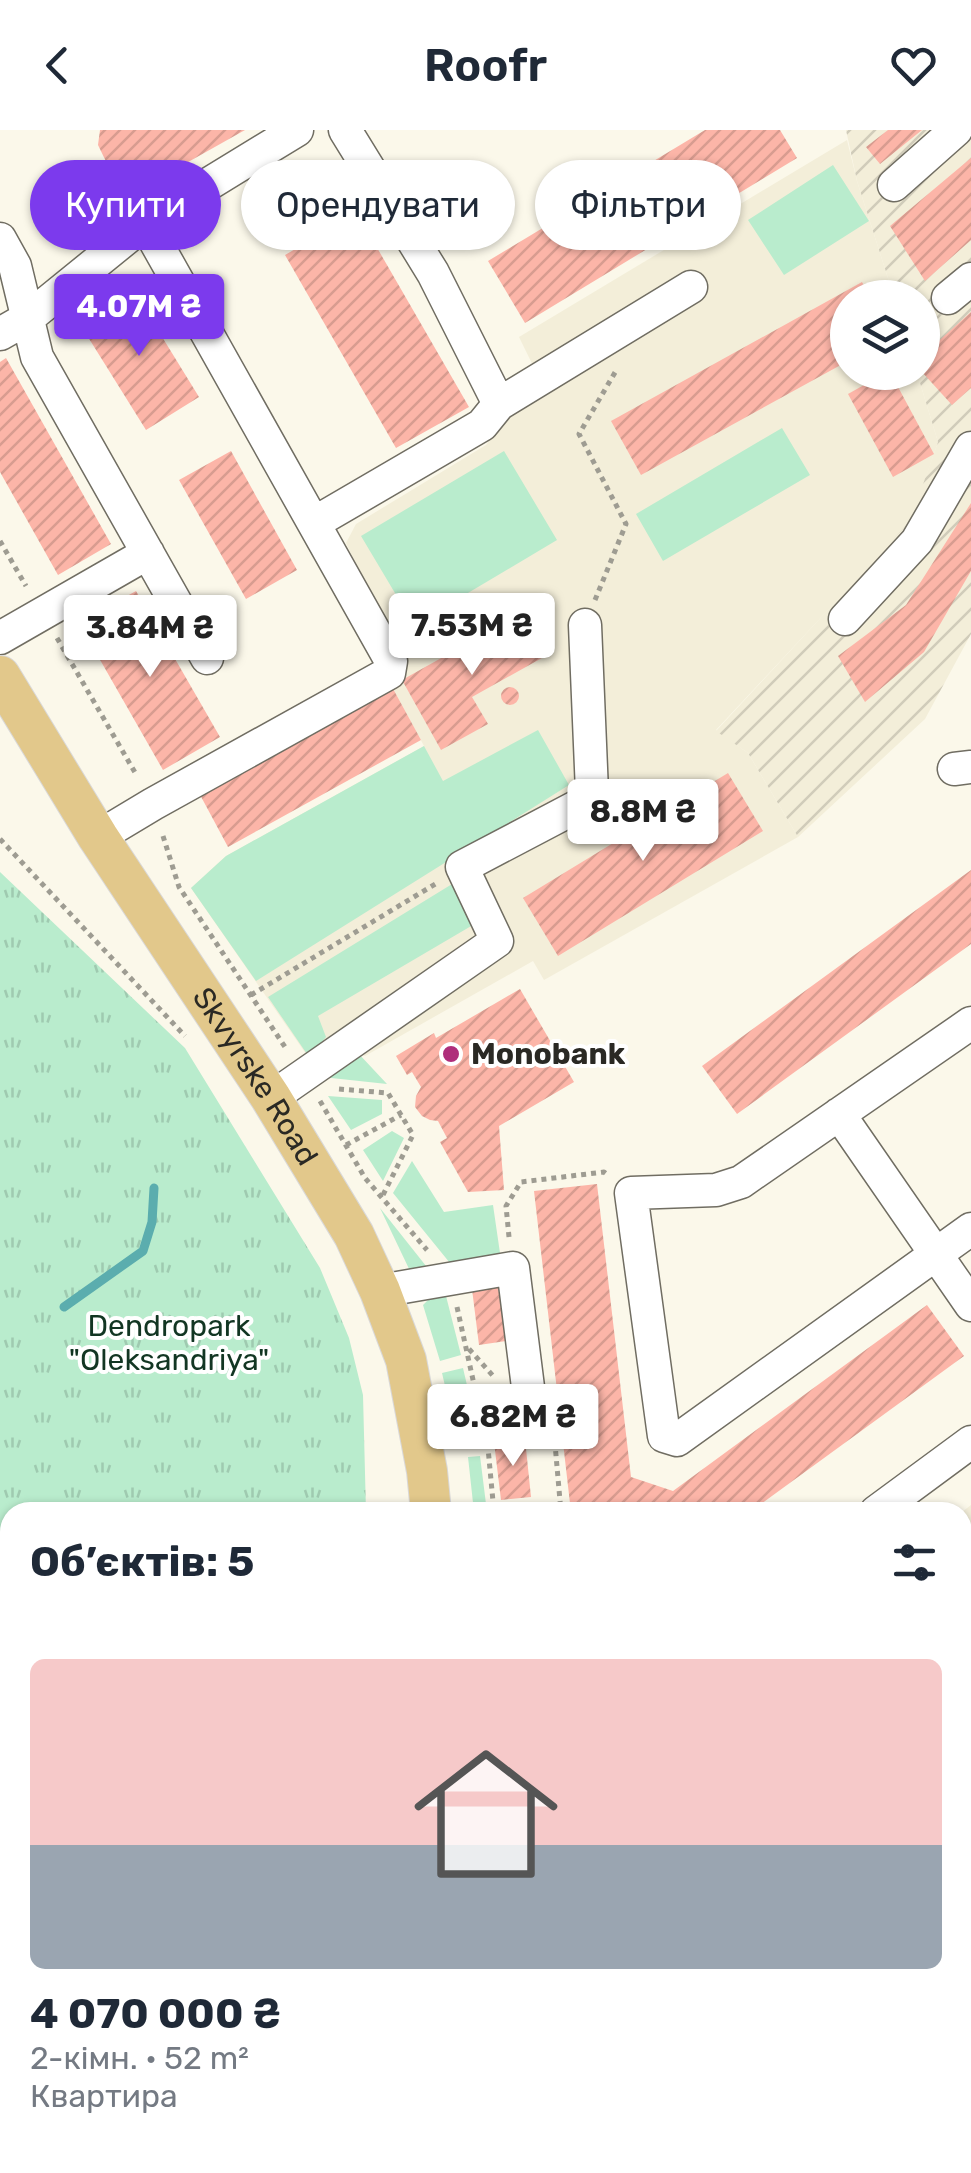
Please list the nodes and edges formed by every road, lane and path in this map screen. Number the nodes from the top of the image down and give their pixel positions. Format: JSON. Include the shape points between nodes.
{"nodes":[{"id":1,"x":297,"y":130,"type":"edge"},
{"id":2,"x":345,"y":130,"type":"edge"},
{"id":3,"x":956,"y":130,"type":"edge"},
{"id":4,"x":221,"y":176,"type":"edge"},
{"id":5,"x":894,"y":185,"type":"dead end"},
{"id":6,"x":0,"y":239,"type":"edge"},
{"id":7,"x":110,"y":250,"type":"edge"},
{"id":8,"x":161,"y":250,"type":"edge"},
{"id":9,"x":691,"y":287,"type":"dead end"},
{"id":10,"x":14,"y":326,"type":"edge"},
{"id":11,"x":626,"y":356,"type":"dead end"},
{"id":12,"x":499,"y":404,"type":"junction"},
{"id":13,"x":971,"y":448,"type":"edge"},
{"id":14,"x":314,"y":523,"type":"junction"},
{"id":15,"x":0,"y":541,"type":"edge"},
{"id":16,"x":148,"y":553,"type":"junction"},
{"id":17,"x":42,"y":614,"type":"junction"},
{"id":18,"x":845,"y":620,"type":"dead end"},
{"id":19,"x":584,"y":626,"type":"joint"},
{"id":20,"x":0,"y":638,"type":"edge"},
{"id":21,"x":207,"y":658,"type":"dead end"},
{"id":22,"x":0,"y":676,"type":"edge"},
{"id":23,"x":153,"y":804,"type":"junction"},
{"id":24,"x":98,"y":838,"type":"junction"},
{"id":25,"x":0,"y":839,"type":"edge"},
{"id":26,"x":462,"y":867,"type":"junction"},
{"id":27,"x":251,"y":995,"type":"junction"},
{"id":28,"x":971,"y":1023,"type":"edge"},
{"id":29,"x":184,"y":1036,"type":"dead end"},
{"id":30,"x":308,"y":1081,"type":"junction"},
{"id":31,"x":271,"y":1098,"type":"junction"},
{"id":32,"x":839,"y":1114,"type":"junction"},
{"id":33,"x":401,"y":1115,"type":"junction"},
{"id":34,"x":346,"y":1145,"type":"junction"},
{"id":35,"x":632,"y":1193,"type":"junction"},
{"id":36,"x":382,"y":1197,"type":"junction"},
{"id":37,"x":971,"y":1229,"type":"edge"},
{"id":38,"x":936,"y":1254,"type":"junction"},
{"id":39,"x":512,"y":1268,"type":"junction"},
{"id":40,"x":451,"y":1278,"type":"junction"},
{"id":41,"x":380,"y":1291,"type":"junction"},
{"id":42,"x":971,"y":1305,"type":"edge"},
{"id":43,"x":532,"y":1419,"type":"dead end"},
{"id":44,"x":971,"y":1442,"type":"edge"},
{"id":45,"x":555,"y":1444,"type":"dead end"},
{"id":46,"x":429,"y":1502,"type":"edge"},
{"id":47,"x":493,"y":1502,"type":"edge"},
{"id":48,"x":560,"y":1502,"type":"edge"},
{"id":49,"x":890,"y":1502,"type":"edge"}],
"edges":[{"from":1,"to":4,"type":"street"},
{"from":2,"to":12,"type":"street","via":[[433,273]]},
{"from":3,"to":5,"type":"street"},
{"from":6,"to":10,"type":"street","via":[[15,266]]},
{"from":7,"to":10,"type":"street"},
{"from":8,"to":14,"type":"street"},
{"from":9,"to":12,"type":"street"},
{"from":10,"to":16,"type":"street"},
{"from":11,"to":19,"type":"path","via":[[579,434],[626,524]]},
{"from":12,"to":14,"type":"street","via":[[482,425]]},
{"from":13,"to":18,"type":"street","via":[[917,541]]},
{"from":14,"to":23,"type":"street","via":[[392,660],[389,673]]},
{"from":15,"to":17,"type":"path"},
{"from":16,"to":17,"type":"street"},
{"from":16,"to":21,"type":"street"},
{"from":17,"to":20,"type":"street"},
{"from":17,"to":23,"type":"path"},
{"from":19,"to":26,"type":"street","via":[[592,792],[578,806]]},
{"from":22,"to":24,"type":"main road","name":"Skvyrske Road"},
{"from":23,"to":24,"type":"street"},
{"from":23,"to":27,"type":"path","via":[[179,887]]},
{"from":24,"to":31,"type":"main road","name":"Skvyrske Road"},
{"from":25,"to":29,"type":"path"},
{"from":26,"to":27,"type":"path"},
{"from":26,"to":30,"type":"street","via":[[497,941]]},
{"from":27,"to":30,"type":"path"},
{"from":28,"to":32,"type":"street"},
{"from":30,"to":31,"type":"street"},
{"from":30,"to":33,"type":"path","via":[[388,1093]]},
{"from":30,"to":34,"type":"path"},
{"from":31,"to":41,"type":"main road","name":"Skvyrske Road"},
{"from":32,"to":35,"type":"street","via":[[741,1182],[716,1190]]},
{"from":32,"to":38,"type":"street"},
{"from":33,"to":34,"type":"path"},
{"from":33,"to":36,"type":"path","via":[[412,1135]]},
{"from":34,"to":36,"type":"path"},
{"from":35,"to":38,"type":"street","via":[[664,1436],[677,1440]]},
{"from":35,"to":39,"type":"path","via":[[604,1172],[521,1182],[506,1206]]},
{"from":36,"to":40,"type":"path"},
{"from":37,"to":38,"type":"street"},
{"from":38,"to":42,"type":"street"},
{"from":39,"to":40,"type":"street"},
{"from":39,"to":43,"type":"street"},
{"from":40,"to":41,"type":"street"},
{"from":40,"to":47,"type":"path"},
{"from":41,"to":46,"type":"main road","name":"Skvyrske Road","via":[[406,1360]]},
{"from":44,"to":49,"type":"street"},
{"from":45,"to":48,"type":"path"}]}
